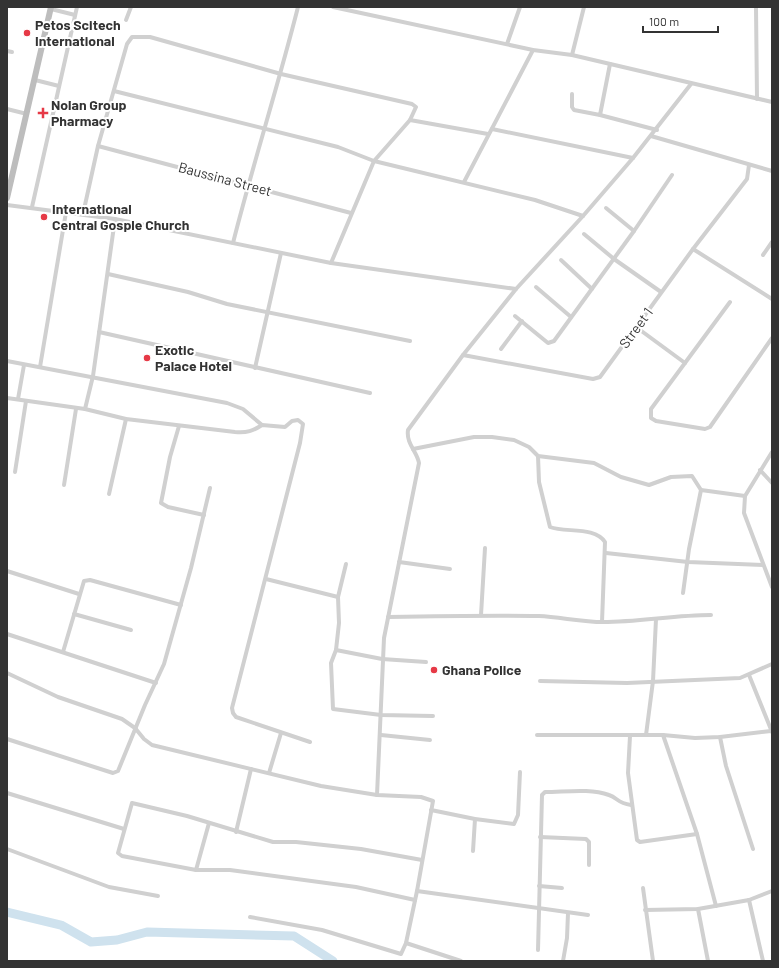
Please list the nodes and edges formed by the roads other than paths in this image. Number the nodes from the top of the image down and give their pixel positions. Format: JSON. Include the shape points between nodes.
{"nodes":[{"id":1,"x":77,"y":7,"type":"edge"},
{"id":2,"x":131,"y":7,"type":"edge"},
{"id":3,"x":298,"y":7,"type":"edge"},
{"id":4,"x":333,"y":7,"type":"edge"},
{"id":5,"x":359,"y":7,"type":"edge"},
{"id":6,"x":520,"y":7,"type":"edge"},
{"id":7,"x":584,"y":7,"type":"edge"},
{"id":8,"x":756,"y":7,"type":"edge"},
{"id":9,"x":51,"y":8,"type":"edge"},
{"id":10,"x":358,"y":13,"type":"junction"},
{"id":11,"x":75,"y":15,"type":"junction"},
{"id":12,"x":126,"y":20,"type":"dead end"},
{"id":13,"x":507,"y":44,"type":"junction"},
{"id":14,"x":533,"y":50,"type":"junction"},
{"id":15,"x":572,"y":55,"type":"junction"},
{"id":16,"x":610,"y":64,"type":"junction"},
{"id":17,"x":281,"y":74,"type":"junction"},
{"id":18,"x":35,"y":80,"type":"junction"},
{"id":19,"x":692,"y":84,"type":"junction"},
{"id":20,"x":60,"y":86,"type":"junction"},
{"id":21,"x":114,"y":90,"type":"junction"},
{"id":22,"x":572,"y":94,"type":"dead end"},
{"id":23,"x":756,"y":99,"type":"junction"},
{"id":24,"x":772,"y":102,"type":"edge"},
{"id":25,"x":7,"y":109,"type":"edge"},
{"id":26,"x":27,"y":114,"type":"junction"},
{"id":27,"x":600,"y":115,"type":"junction"},
{"id":28,"x":410,"y":120,"type":"junction"},
{"id":29,"x":265,"y":129,"type":"junction"},
{"id":30,"x":492,"y":129,"type":"junction"},
{"id":31,"x":657,"y":130,"type":"junction"},
{"id":32,"x":488,"y":134,"type":"junction"},
{"id":33,"x":652,"y":136,"type":"junction"},
{"id":34,"x":98,"y":146,"type":"junction"},
{"id":35,"x":633,"y":158,"type":"junction"},
{"id":36,"x":374,"y":161,"type":"junction"},
{"id":37,"x":750,"y":165,"type":"junction"},
{"id":38,"x":772,"y":171,"type":"edge"},
{"id":39,"x":672,"y":175,"type":"dead end"},
{"id":40,"x":464,"y":182,"type":"junction"},
{"id":41,"x":248,"y":186,"type":"junction"},
{"id":42,"x":7,"y":198,"type":"edge"},
{"id":43,"x":7,"y":204,"type":"edge"},
{"id":44,"x":32,"y":207,"type":"junction"},
{"id":45,"x":606,"y":208,"type":"dead end"},
{"id":46,"x":66,"y":212,"type":"junction"},
{"id":47,"x":351,"y":213,"type":"junction"},
{"id":48,"x":83,"y":214,"type":"junction"},
{"id":49,"x":583,"y":216,"type":"junction"},
{"id":50,"x":115,"y":219,"type":"junction"},
{"id":51,"x":634,"y":231,"type":"junction"},
{"id":52,"x":584,"y":234,"type":"dead end"},
{"id":53,"x":772,"y":242,"type":"edge"},
{"id":54,"x":233,"y":243,"type":"junction"},
{"id":55,"x":693,"y":249,"type":"junction"},
{"id":56,"x":281,"y":253,"type":"junction"},
{"id":57,"x":763,"y":255,"type":"dead end"},
{"id":58,"x":560,"y":260,"type":"dead end"},
{"id":59,"x":614,"y":260,"type":"junction"},
{"id":60,"x":330,"y":263,"type":"junction"},
{"id":61,"x":108,"y":274,"type":"junction"},
{"id":62,"x":536,"y":287,"type":"dead end"},
{"id":63,"x":516,"y":289,"type":"junction"},
{"id":64,"x":592,"y":289,"type":"junction"},
{"id":65,"x":661,"y":292,"type":"junction"},
{"id":66,"x":772,"y":299,"type":"edge"},
{"id":67,"x":730,"y":302,"type":"dead end"},
{"id":68,"x":269,"y":313,"type":"junction"},
{"id":69,"x":516,"y":316,"type":"dead end"},
{"id":70,"x":571,"y":317,"type":"junction"},
{"id":71,"x":522,"y":322,"type":"junction"},
{"id":72,"x":636,"y":327,"type":"junction"},
{"id":73,"x":99,"y":332,"type":"junction"},
{"id":74,"x":772,"y":338,"type":"edge"},
{"id":75,"x":410,"y":341,"type":"dead end"},
{"id":76,"x":501,"y":349,"type":"dead end"},
{"id":77,"x":463,"y":355,"type":"junction"},
{"id":78,"x":7,"y":362,"type":"edge"},
{"id":79,"x":685,"y":362,"type":"junction"},
{"id":80,"x":24,"y":365,"type":"junction"},
{"id":81,"x":40,"y":367,"type":"junction"},
{"id":82,"x":255,"y":368,"type":"junction"},
{"id":83,"x":93,"y":376,"type":"junction"},
{"id":84,"x":370,"y":392,"type":"dead end"},
{"id":85,"x":7,"y":398,"type":"edge"},
{"id":86,"x":18,"y":399,"type":"junction"},
{"id":87,"x":26,"y":401,"type":"junction"},
{"id":88,"x":76,"y":409,"type":"junction"},
{"id":89,"x":85,"y":410,"type":"junction"},
{"id":90,"x":126,"y":419,"type":"junction"},
{"id":91,"x":262,"y":425,"type":"junction"},
{"id":92,"x":179,"y":426,"type":"junction"},
{"id":93,"x":412,"y":449,"type":"junction"},
{"id":94,"x":772,"y":452,"type":"edge"},
{"id":95,"x":538,"y":456,"type":"junction"},
{"id":96,"x":760,"y":470,"type":"junction"},
{"id":97,"x":15,"y":472,"type":"dead end"},
{"id":98,"x":772,"y":483,"type":"edge"},
{"id":99,"x":64,"y":485,"type":"dead end"},
{"id":100,"x":210,"y":488,"type":"dead end"},
{"id":101,"x":701,"y":490,"type":"junction"},
{"id":102,"x":110,"y":494,"type":"dead end"},
{"id":103,"x":745,"y":496,"type":"junction"},
{"id":104,"x":204,"y":516,"type":"junction"},
{"id":105,"x":485,"y":548,"type":"dead end"},
{"id":106,"x":606,"y":553,"type":"junction"},
{"id":107,"x":399,"y":562,"type":"junction"},
{"id":108,"x":688,"y":562,"type":"junction"},
{"id":109,"x":346,"y":564,"type":"dead end"},
{"id":110,"x":763,"y":565,"type":"junction"},
{"id":111,"x":450,"y":569,"type":"dead end"},
{"id":112,"x":7,"y":571,"type":"edge"},
{"id":113,"x":266,"y":579,"type":"junction"},
{"id":114,"x":772,"y":587,"type":"edge"},
{"id":115,"x":683,"y":593,"type":"dead end"},
{"id":116,"x":79,"y":594,"type":"junction"},
{"id":117,"x":338,"y":597,"type":"junction"},
{"id":118,"x":181,"y":604,"type":"junction"},
{"id":119,"x":74,"y":614,"type":"junction"},
{"id":120,"x":712,"y":614,"type":"dead end"},
{"id":121,"x":481,"y":615,"type":"junction"},
{"id":122,"x":388,"y":617,"type":"junction"},
{"id":123,"x":656,"y":619,"type":"junction"},
{"id":124,"x":602,"y":622,"type":"junction"},
{"id":125,"x":131,"y":630,"type":"dead end"},
{"id":126,"x":7,"y":634,"type":"edge"},
{"id":127,"x":336,"y":650,"type":"junction"},
{"id":128,"x":63,"y":652,"type":"junction"},
{"id":129,"x":382,"y":659,"type":"junction"},
{"id":130,"x":426,"y":662,"type":"dead end"},
{"id":131,"x":772,"y":664,"type":"edge"},
{"id":132,"x":7,"y":673,"type":"edge"},
{"id":133,"x":749,"y":675,"type":"junction"},
{"id":134,"x":540,"y":681,"type":"dead end"},
{"id":135,"x":653,"y":681,"type":"junction"},
{"id":136,"x":156,"y":683,"type":"junction"},
{"id":137,"x":381,"y":715,"type":"junction"},
{"id":138,"x":433,"y":716,"type":"dead end"},
{"id":139,"x":135,"y":728,"type":"junction"},
{"id":140,"x":772,"y":732,"type":"edge"},
{"id":141,"x":281,"y":733,"type":"junction"},
{"id":142,"x":381,"y":735,"type":"junction"},
{"id":143,"x":537,"y":735,"type":"dead end"},
{"id":144,"x":646,"y":735,"type":"junction"},
{"id":145,"x":663,"y":735,"type":"junction"},
{"id":146,"x":630,"y":736,"type":"junction"},
{"id":147,"x":720,"y":737,"type":"junction"},
{"id":148,"x":7,"y":740,"type":"edge"},
{"id":149,"x":430,"y":740,"type":"dead end"},
{"id":150,"x":310,"y":742,"type":"dead end"},
{"id":151,"x":251,"y":769,"type":"junction"},
{"id":152,"x":520,"y":772,"type":"dead end"},
{"id":153,"x":269,"y":773,"type":"junction"},
{"id":154,"x":7,"y":793,"type":"edge"},
{"id":155,"x":377,"y":795,"type":"junction"},
{"id":156,"x":631,"y":805,"type":"junction"},
{"id":157,"x":432,"y":810,"type":"junction"},
{"id":158,"x":475,"y":818,"type":"junction"},
{"id":159,"x":209,"y":823,"type":"junction"},
{"id":160,"x":124,"y":829,"type":"junction"},
{"id":161,"x":236,"y":832,"type":"junction"},
{"id":162,"x":697,"y":834,"type":"junction"},
{"id":163,"x":540,"y":837,"type":"junction"},
{"id":164,"x":7,"y":849,"type":"edge"},
{"id":165,"x":753,"y":849,"type":"dead end"},
{"id":166,"x":474,"y":851,"type":"dead end"},
{"id":167,"x":422,"y":860,"type":"junction"},
{"id":168,"x":589,"y":865,"type":"dead end"},
{"id":169,"x":196,"y":870,"type":"junction"},
{"id":170,"x":539,"y":886,"type":"junction"},
{"id":171,"x":562,"y":888,"type":"dead end"},
{"id":172,"x":642,"y":888,"type":"dead end"},
{"id":173,"x":417,"y":891,"type":"junction"},
{"id":174,"x":772,"y":891,"type":"edge"},
{"id":175,"x":158,"y":896,"type":"dead end"},
{"id":176,"x":415,"y":900,"type":"junction"},
{"id":177,"x":749,"y":900,"type":"junction"},
{"id":178,"x":716,"y":906,"type":"junction"},
{"id":179,"x":539,"y":909,"type":"junction"},
{"id":180,"x":698,"y":909,"type":"junction"},
{"id":181,"x":645,"y":910,"type":"junction"},
{"id":182,"x":568,"y":913,"type":"junction"},
{"id":183,"x":588,"y":915,"type":"dead end"},
{"id":184,"x":250,"y":917,"type":"dead end"},
{"id":185,"x":406,"y":943,"type":"junction"},
{"id":186,"x":538,"y":950,"type":"dead end"},
{"id":187,"x":461,"y":961,"type":"edge"},
{"id":188,"x":563,"y":961,"type":"edge"},
{"id":189,"x":653,"y":961,"type":"edge"},
{"id":190,"x":708,"y":961,"type":"edge"},
{"id":191,"x":763,"y":961,"type":"edge"}],
"edges":[{"from":1,"to":11,"type":"street"},
{"from":2,"to":12,"type":"street"},
{"from":3,"to":17,"type":"street"},
{"from":4,"to":10,"type":"street"},
{"from":5,"to":10,"type":"street"},
{"from":6,"to":13,"type":"street"},
{"from":7,"to":15,"type":"street"},
{"from":8,"to":23,"type":"street"},
{"from":9,"to":11,"type":"street"},
{"from":9,"to":18,"type":"main road"},
{"from":10,"to":13,"type":"street"},
{"from":11,"to":20,"type":"street"},
{"from":13,"to":14,"type":"street"},
{"from":14,"to":15,"type":"street"},
{"from":14,"to":30,"type":"street"},
{"from":15,"to":16,"type":"street"},
{"from":16,"to":19,"type":"street"},
{"from":16,"to":27,"type":"street"},
{"from":17,"to":21,"type":"street","via":[[150,37],[136,36],[129,39]]},
{"from":17,"to":28,"type":"street","via":[[412,104],[416,111]]},
{"from":17,"to":29,"type":"street"},
{"from":18,"to":20,"type":"street"},
{"from":18,"to":26,"type":"main road"},
{"from":19,"to":23,"type":"street"},
{"from":19,"to":31,"type":"street"},
{"from":20,"to":44,"type":"street"},
{"from":21,"to":29,"type":"street"},
{"from":21,"to":34,"type":"street"},
{"from":22,"to":27,"type":"street","via":[[574,110]]},
{"from":23,"to":24,"type":"street"},
{"from":25,"to":26,"type":"street"},
{"from":26,"to":42,"type":"main road"},
{"from":27,"to":31,"type":"street"},
{"from":28,"to":32,"type":"street"},
{"from":28,"to":36,"type":"street"},
{"from":29,"to":36,"type":"street","via":[[338,148]]},
{"from":29,"to":41,"type":"street"},
{"from":30,"to":32,"type":"street"},
{"from":30,"to":35,"type":"street"},
{"from":31,"to":33,"type":"street"},
{"from":32,"to":40,"type":"street"},
{"from":33,"to":35,"type":"street"},
{"from":33,"to":37,"type":"street"},
{"from":34,"to":41,"type":"street","name":"Baussina Street"},
{"from":34,"to":48,"type":"street"},
{"from":35,"to":49,"type":"street"},
{"from":36,"to":40,"type":"street"},
{"from":36,"to":47,"type":"street"},
{"from":37,"to":38,"type":"street"},
{"from":37,"to":55,"type":"street","name":"Street 1","via":[[747,179]]},
{"from":39,"to":51,"type":"street"},
{"from":40,"to":49,"type":"street","via":[[535,200]]},
{"from":41,"to":47,"type":"street","name":"Baussina Street"},
{"from":41,"to":54,"type":"street"},
{"from":43,"to":44,"type":"street"},
{"from":44,"to":46,"type":"street"},
{"from":45,"to":51,"type":"street"},
{"from":46,"to":48,"type":"street"},
{"from":46,"to":81,"type":"street"},
{"from":47,"to":60,"type":"street"},
{"from":48,"to":50,"type":"street"},
{"from":49,"to":63,"type":"street"},
{"from":50,"to":54,"type":"street"},
{"from":50,"to":61,"type":"street"},
{"from":51,"to":59,"type":"street"},
{"from":52,"to":59,"type":"street"},
{"from":53,"to":57,"type":"street"},
{"from":54,"to":56,"type":"street"},
{"from":55,"to":65,"type":"street","name":"Street 1"},
{"from":55,"to":66,"type":"street"},
{"from":56,"to":60,"type":"street"},
{"from":56,"to":68,"type":"street"},
{"from":58,"to":64,"type":"street"},
{"from":59,"to":64,"type":"street"},
{"from":59,"to":65,"type":"street"},
{"from":60,"to":63,"type":"street"},
{"from":61,"to":68,"type":"street"},
{"from":61,"to":73,"type":"street"},
{"from":62,"to":70,"type":"street"},
{"from":63,"to":77,"type":"street"},
{"from":64,"to":70,"type":"street"},
{"from":65,"to":72,"type":"street","name":"Street 1"},
{"from":67,"to":79,"type":"street"},
{"from":68,"to":75,"type":"street"},
{"from":68,"to":82,"type":"street"},
{"from":69,"to":71,"type":"street"},
{"from":70,"to":71,"type":"street","via":[[551,343]]},
{"from":71,"to":76,"type":"street"},
{"from":72,"to":77,"type":"street","name":"Street 1","via":[[602,375],[596,378]]},
{"from":72,"to":79,"type":"street"},
{"from":73,"to":82,"type":"street"},
{"from":73,"to":83,"type":"street"},
{"from":74,"to":79,"type":"street","via":[[708,428],[656,421],[651,418],[651,409]]},
{"from":77,"to":93,"type":"street","via":[[408,430],[407,437]]},
{"from":78,"to":80,"type":"street"},
{"from":80,"to":81,"type":"street"},
{"from":80,"to":86,"type":"street"},
{"from":81,"to":83,"type":"street"},
{"from":82,"to":84,"type":"street"},
{"from":83,"to":89,"type":"street"},
{"from":83,"to":91,"type":"street","via":[[227,403],[243,409]]},
{"from":85,"to":86,"type":"street"},
{"from":86,"to":87,"type":"street"},
{"from":87,"to":88,"type":"street"},
{"from":87,"to":97,"type":"street"},
{"from":88,"to":89,"type":"street"},
{"from":88,"to":99,"type":"street"},
{"from":89,"to":90,"type":"street"},
{"from":90,"to":92,"type":"street"},
{"from":90,"to":102,"type":"street"},
{"from":91,"to":92,"type":"street","via":[[246,433]]},
{"from":91,"to":113,"type":"street","via":[[285,427],[298,420],[303,424],[304,430]]},
{"from":92,"to":104,"type":"street","via":[[161,501],[168,507]]},
{"from":93,"to":95,"type":"street","via":[[452,440],[492,437],[514,440],[529,447]]},
{"from":93,"to":107,"type":"street","via":[[418,463]]},
{"from":94,"to":96,"type":"street"},
{"from":95,"to":101,"type":"street","via":[[594,463],[621,477],[649,485],[671,477],[692,476]]},
{"from":95,"to":106,"type":"street","via":[[539,482],[550,527],[591,533],[602,538]]},
{"from":96,"to":98,"type":"street"},
{"from":96,"to":103,"type":"street"},
{"from":100,"to":104,"type":"street"},
{"from":101,"to":103,"type":"street"},
{"from":101,"to":108,"type":"street"},
{"from":103,"to":110,"type":"street","via":[[744,513]]},
{"from":104,"to":118,"type":"street"},
{"from":105,"to":121,"type":"street"},
{"from":106,"to":108,"type":"street"},
{"from":106,"to":124,"type":"street"},
{"from":107,"to":111,"type":"street"},
{"from":107,"to":122,"type":"street"},
{"from":108,"to":110,"type":"street"},
{"from":108,"to":115,"type":"street"},
{"from":109,"to":117,"type":"street"},
{"from":110,"to":114,"type":"street"},
{"from":112,"to":116,"type":"street"},
{"from":113,"to":117,"type":"street"},
{"from":113,"to":141,"type":"street","via":[[232,708],[236,717]]},
{"from":116,"to":118,"type":"street","via":[[84,581],[90,580]]},
{"from":116,"to":119,"type":"street"},
{"from":117,"to":127,"type":"street"},
{"from":118,"to":136,"type":"street"},
{"from":119,"to":125,"type":"street"},
{"from":119,"to":128,"type":"street"},
{"from":120,"to":123,"type":"street","via":[[685,614]]},
{"from":121,"to":122,"type":"street"},
{"from":121,"to":124,"type":"street","via":[[542,616]]},
{"from":122,"to":129,"type":"street"},
{"from":123,"to":124,"type":"street"},
{"from":123,"to":135,"type":"street"},
{"from":126,"to":128,"type":"street"},
{"from":127,"to":129,"type":"street"},
{"from":127,"to":137,"type":"street","via":[[330,672],[333,709]]},
{"from":128,"to":136,"type":"street"},
{"from":129,"to":130,"type":"street"},
{"from":129,"to":137,"type":"street"},
{"from":131,"to":133,"type":"street"},
{"from":132,"to":139,"type":"street","via":[[58,697],[116,716]]},
{"from":133,"to":135,"type":"street","via":[[726,679]]},
{"from":133,"to":140,"type":"street"},
{"from":134,"to":135,"type":"street"},
{"from":135,"to":144,"type":"street"},
{"from":136,"to":139,"type":"street"},
{"from":137,"to":138,"type":"street"},
{"from":137,"to":142,"type":"street"},
{"from":139,"to":148,"type":"street","via":[[118,771],[113,772]]},
{"from":139,"to":151,"type":"street","via":[[152,745]]},
{"from":140,"to":147,"type":"street"},
{"from":141,"to":150,"type":"street"},
{"from":141,"to":153,"type":"street"},
{"from":142,"to":149,"type":"street"},
{"from":142,"to":155,"type":"street"},
{"from":143,"to":146,"type":"street"},
{"from":144,"to":145,"type":"street"},
{"from":144,"to":146,"type":"street"},
{"from":145,"to":147,"type":"street"},
{"from":145,"to":162,"type":"street"},
{"from":146,"to":156,"type":"street","via":[[628,772]]},
{"from":147,"to":165,"type":"street","via":[[726,766]]},
{"from":151,"to":153,"type":"street"},
{"from":151,"to":161,"type":"street"},
{"from":152,"to":158,"type":"street","via":[[516,822],[511,824]]},
{"from":153,"to":155,"type":"street","via":[[321,786]]},
{"from":154,"to":160,"type":"street"},
{"from":155,"to":157,"type":"street","via":[[431,799],[434,803]]},
{"from":156,"to":162,"type":"street","via":[[637,840]]},
{"from":156,"to":163,"type":"street","via":[[623,804],[610,795],[591,792],[545,792],[542,795]]},
{"from":157,"to":158,"type":"street"},
{"from":157,"to":167,"type":"street"},
{"from":158,"to":166,"type":"street"},
{"from":159,"to":160,"type":"street","via":[[132,803]]},
{"from":159,"to":161,"type":"street"},
{"from":159,"to":169,"type":"street"},
{"from":160,"to":169,"type":"street","via":[[119,855]]},
{"from":161,"to":167,"type":"street","via":[[272,842],[361,849]]},
{"from":162,"to":178,"type":"street"},
{"from":163,"to":168,"type":"street","via":[[586,839],[589,842]]},
{"from":163,"to":170,"type":"street"},
{"from":164,"to":175,"type":"street","via":[[109,887]]},
{"from":167,"to":173,"type":"street"},
{"from":169,"to":176,"type":"street","via":[[230,870],[356,887]]},
{"from":170,"to":171,"type":"street"},
{"from":170,"to":179,"type":"street"},
{"from":172,"to":181,"type":"street"},
{"from":173,"to":176,"type":"street"},
{"from":173,"to":179,"type":"street"},
{"from":174,"to":177,"type":"street"},
{"from":176,"to":185,"type":"street"},
{"from":177,"to":178,"type":"street"},
{"from":177,"to":191,"type":"street"},
{"from":178,"to":180,"type":"street"},
{"from":179,"to":182,"type":"street"},
{"from":179,"to":186,"type":"street"},
{"from":180,"to":181,"type":"street"},
{"from":180,"to":190,"type":"street"},
{"from":181,"to":189,"type":"street"},
{"from":182,"to":183,"type":"street"},
{"from":182,"to":188,"type":"street"},
{"from":184,"to":185,"type":"street","via":[[322,930],[399,954]]},
{"from":185,"to":187,"type":"street"}]}
